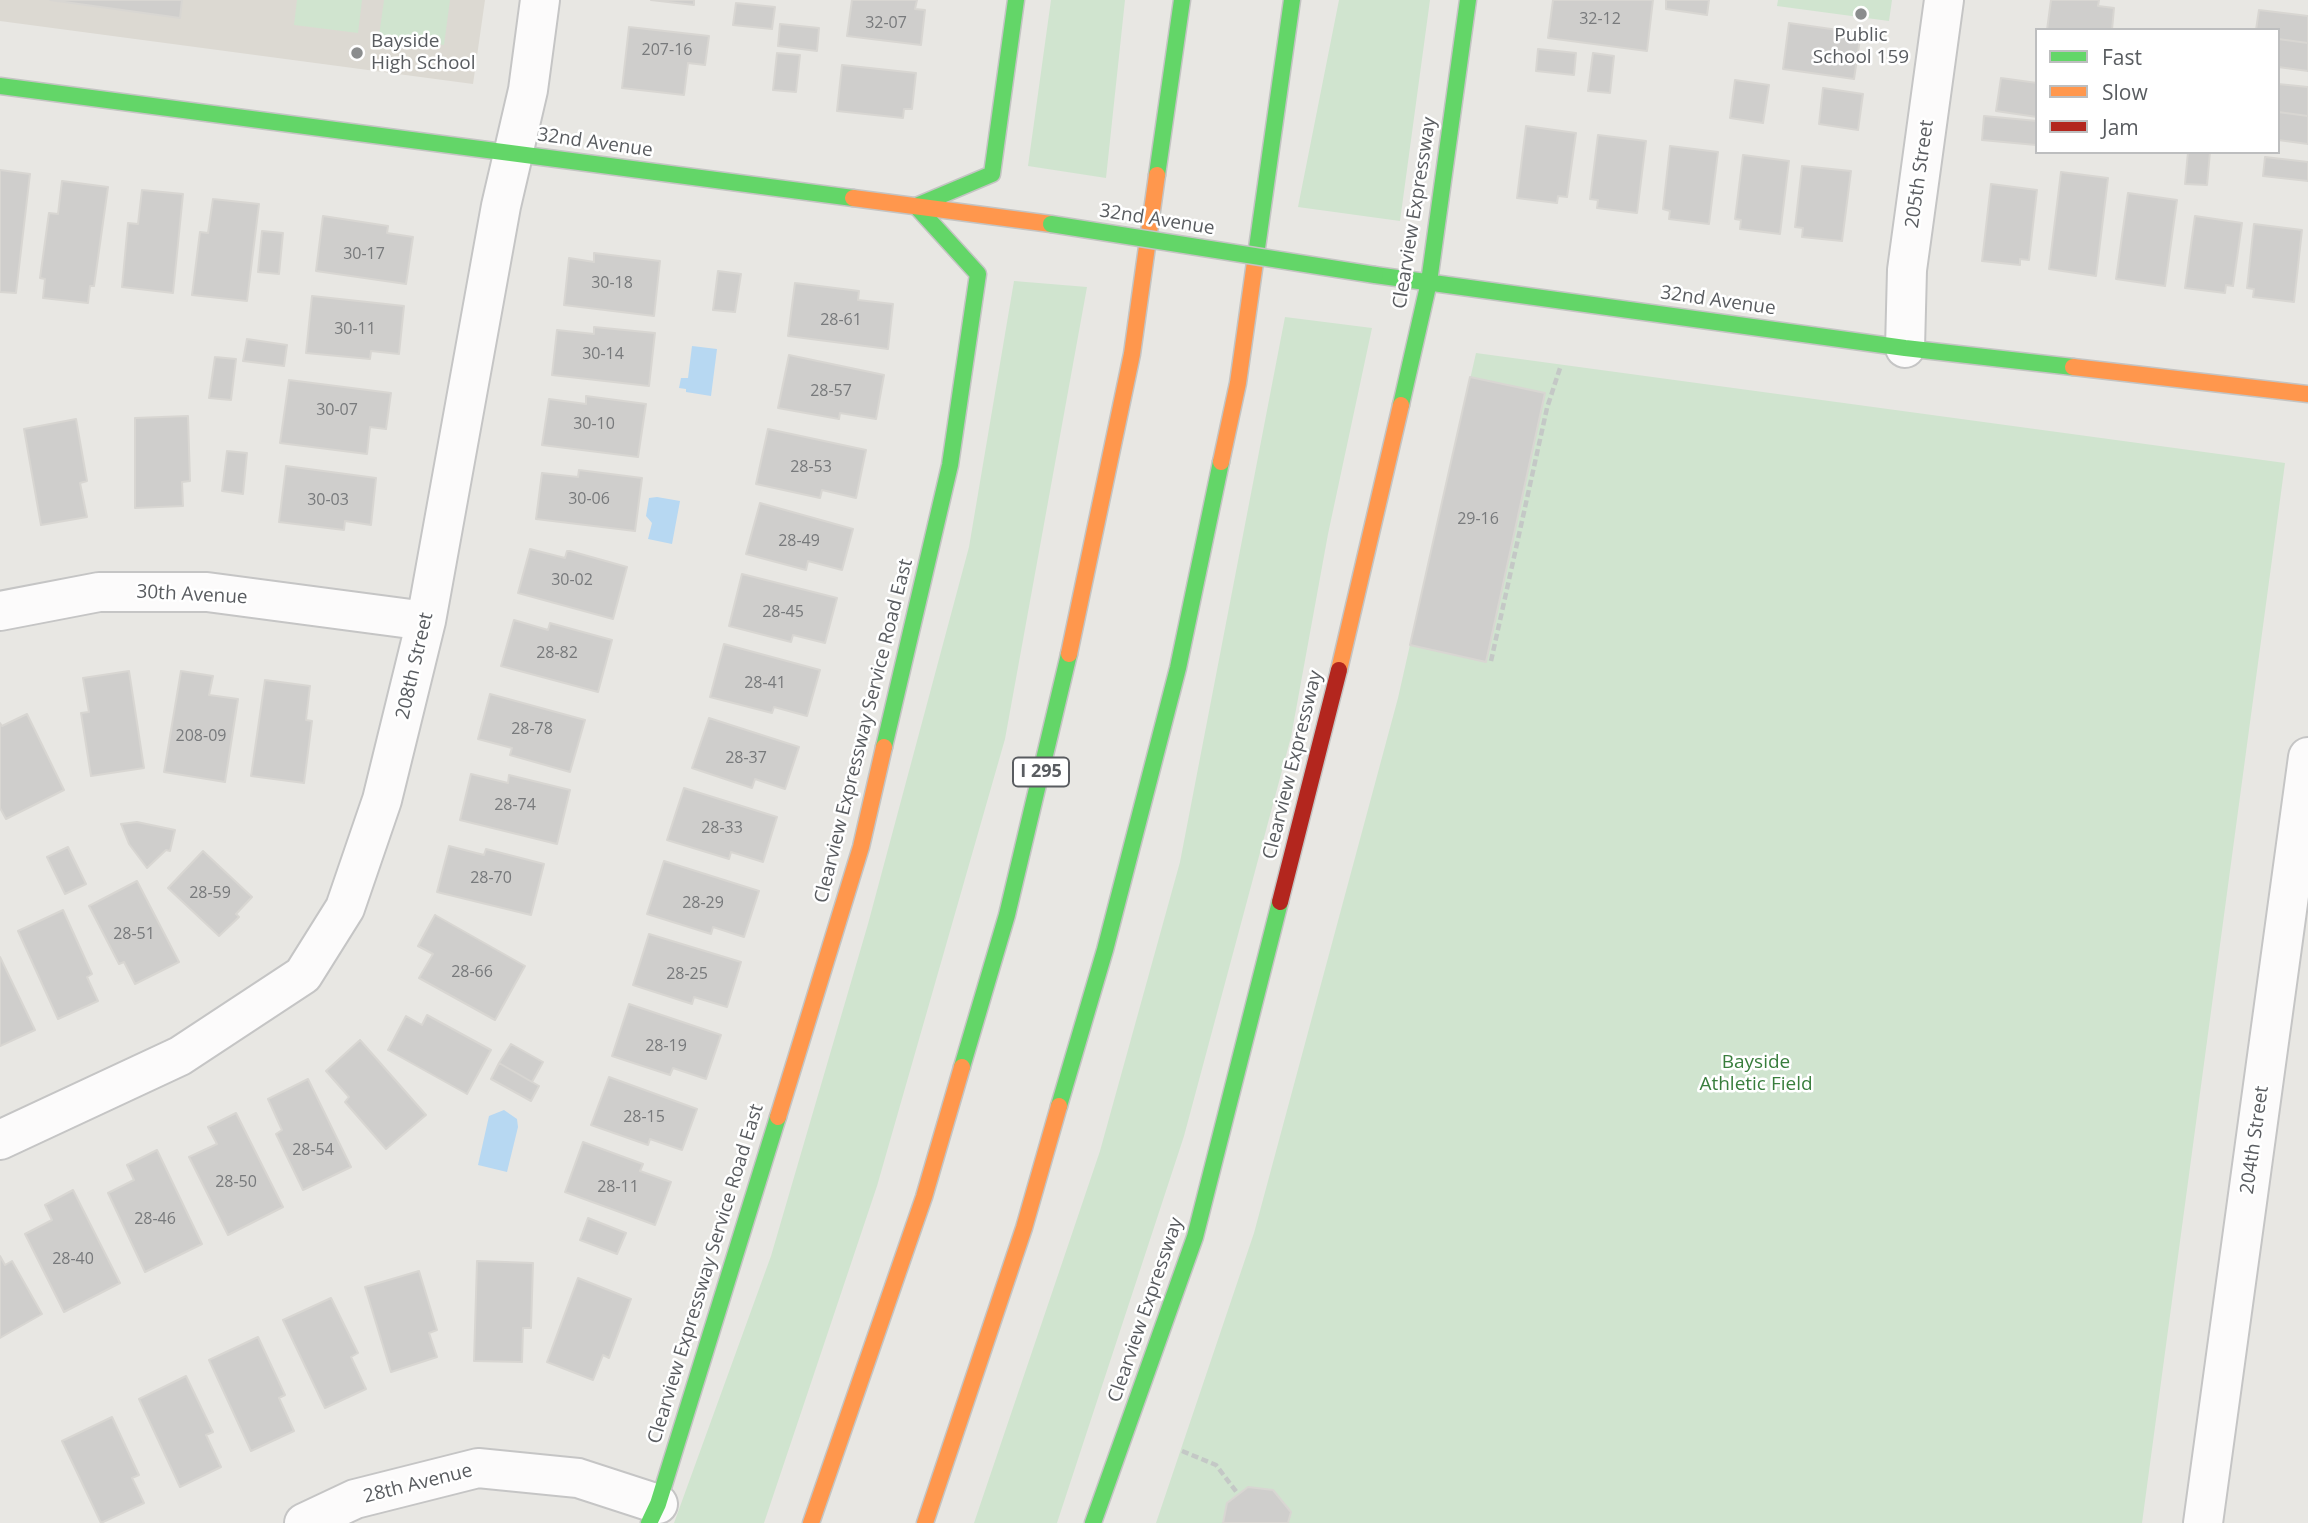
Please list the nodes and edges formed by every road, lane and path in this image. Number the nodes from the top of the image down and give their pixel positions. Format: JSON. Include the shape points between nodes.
{"nodes":[{"id":1,"x":540,"y":0,"type":"edge"},
{"id":2,"x":1016,"y":0,"type":"edge"},
{"id":3,"x":1182,"y":0,"type":"edge"},
{"id":4,"x":1292,"y":0,"type":"edge"},
{"id":5,"x":1468,"y":0,"type":"edge"},
{"id":6,"x":1944,"y":0,"type":"edge"},
{"id":7,"x":0,"y":86,"type":"edge"},
{"id":8,"x":514,"y":153,"type":"junction"},
{"id":9,"x":916,"y":206,"type":"junction"},
{"id":10,"x":1429,"y":282,"type":"junction"},
{"id":11,"x":1905,"y":348,"type":"junction"},
{"id":12,"x":1561,"y":365,"type":"dead end"},
{"id":13,"x":2308,"y":394,"type":"edge"},
{"id":14,"x":0,"y":611,"type":"edge"},
{"id":15,"x":426,"y":621,"type":"junction"},
{"id":16,"x":1491,"y":661,"type":"dead end"},
{"id":17,"x":2308,"y":757,"type":"edge"},
{"id":18,"x":0,"y":1140,"type":"edge"},
{"id":19,"x":1182,"y":1451,"type":"dead end"},
{"id":20,"x":1238,"y":1494,"type":"dead end"},
{"id":21,"x":653,"y":1513,"type":"edge"},
{"id":22,"x":304,"y":1523,"type":"edge"},
{"id":23,"x":811,"y":1523,"type":"edge"},
{"id":24,"x":925,"y":1523,"type":"edge"},
{"id":25,"x":1093,"y":1523,"type":"edge"},
{"id":26,"x":2203,"y":1523,"type":"edge"}],
"edges":[{"from":1,"to":8,"type":"street","name":"208th Street"},
{"from":2,"to":9,"type":"main road","via":[[992,174]]},
{"from":3,"to":23,"type":"main road","number":"I 295","via":[[1132,354],[1074,635],[1007,915],[924,1197]]},
{"from":4,"to":24,"type":"main road","via":[[1238,383],[1178,668],[1105,950],[1024,1228]]},
{"from":5,"to":10,"type":"main road","name":"Clearview Expressway"},
{"from":6,"to":11,"type":"street","name":"205th Street","via":[[1907,270]]},
{"from":7,"to":8,"type":"main road","name":"32nd Avenue"},
{"from":8,"to":9,"type":"main road","name":"32nd Avenue"},
{"from":8,"to":15,"type":"street","name":"208th Street"},
{"from":9,"to":10,"type":"main road","name":"32nd Avenue","bridge":true},
{"from":9,"to":21,"type":"main road","name":"Clearview Expressway Service Road East","via":[[978,274],[950,465],[861,847]]},
{"from":10,"to":11,"type":"main road","name":"32nd Avenue"},
{"from":10,"to":25,"type":"main road","name":"Clearview Expressway","via":[[1349,633],[1195,1237]]},
{"from":11,"to":13,"type":"main road","name":"32nd Avenue"},
{"from":12,"to":16,"type":"path"},
{"from":14,"to":15,"type":"street","name":"30th Avenue","via":[[99,592],[207,592]]},
{"from":15,"to":18,"type":"street","name":"208th Street","via":[[382,800],[349,896],[303,975],[180,1056]]},
{"from":17,"to":26,"type":"street","name":"204th Street"},
{"from":19,"to":20,"type":"path","via":[[1216,1465]]},
{"from":21,"to":22,"type":"street","name":"28th Avenue","via":[[578,1478],[478,1468],[355,1499]]}]}
